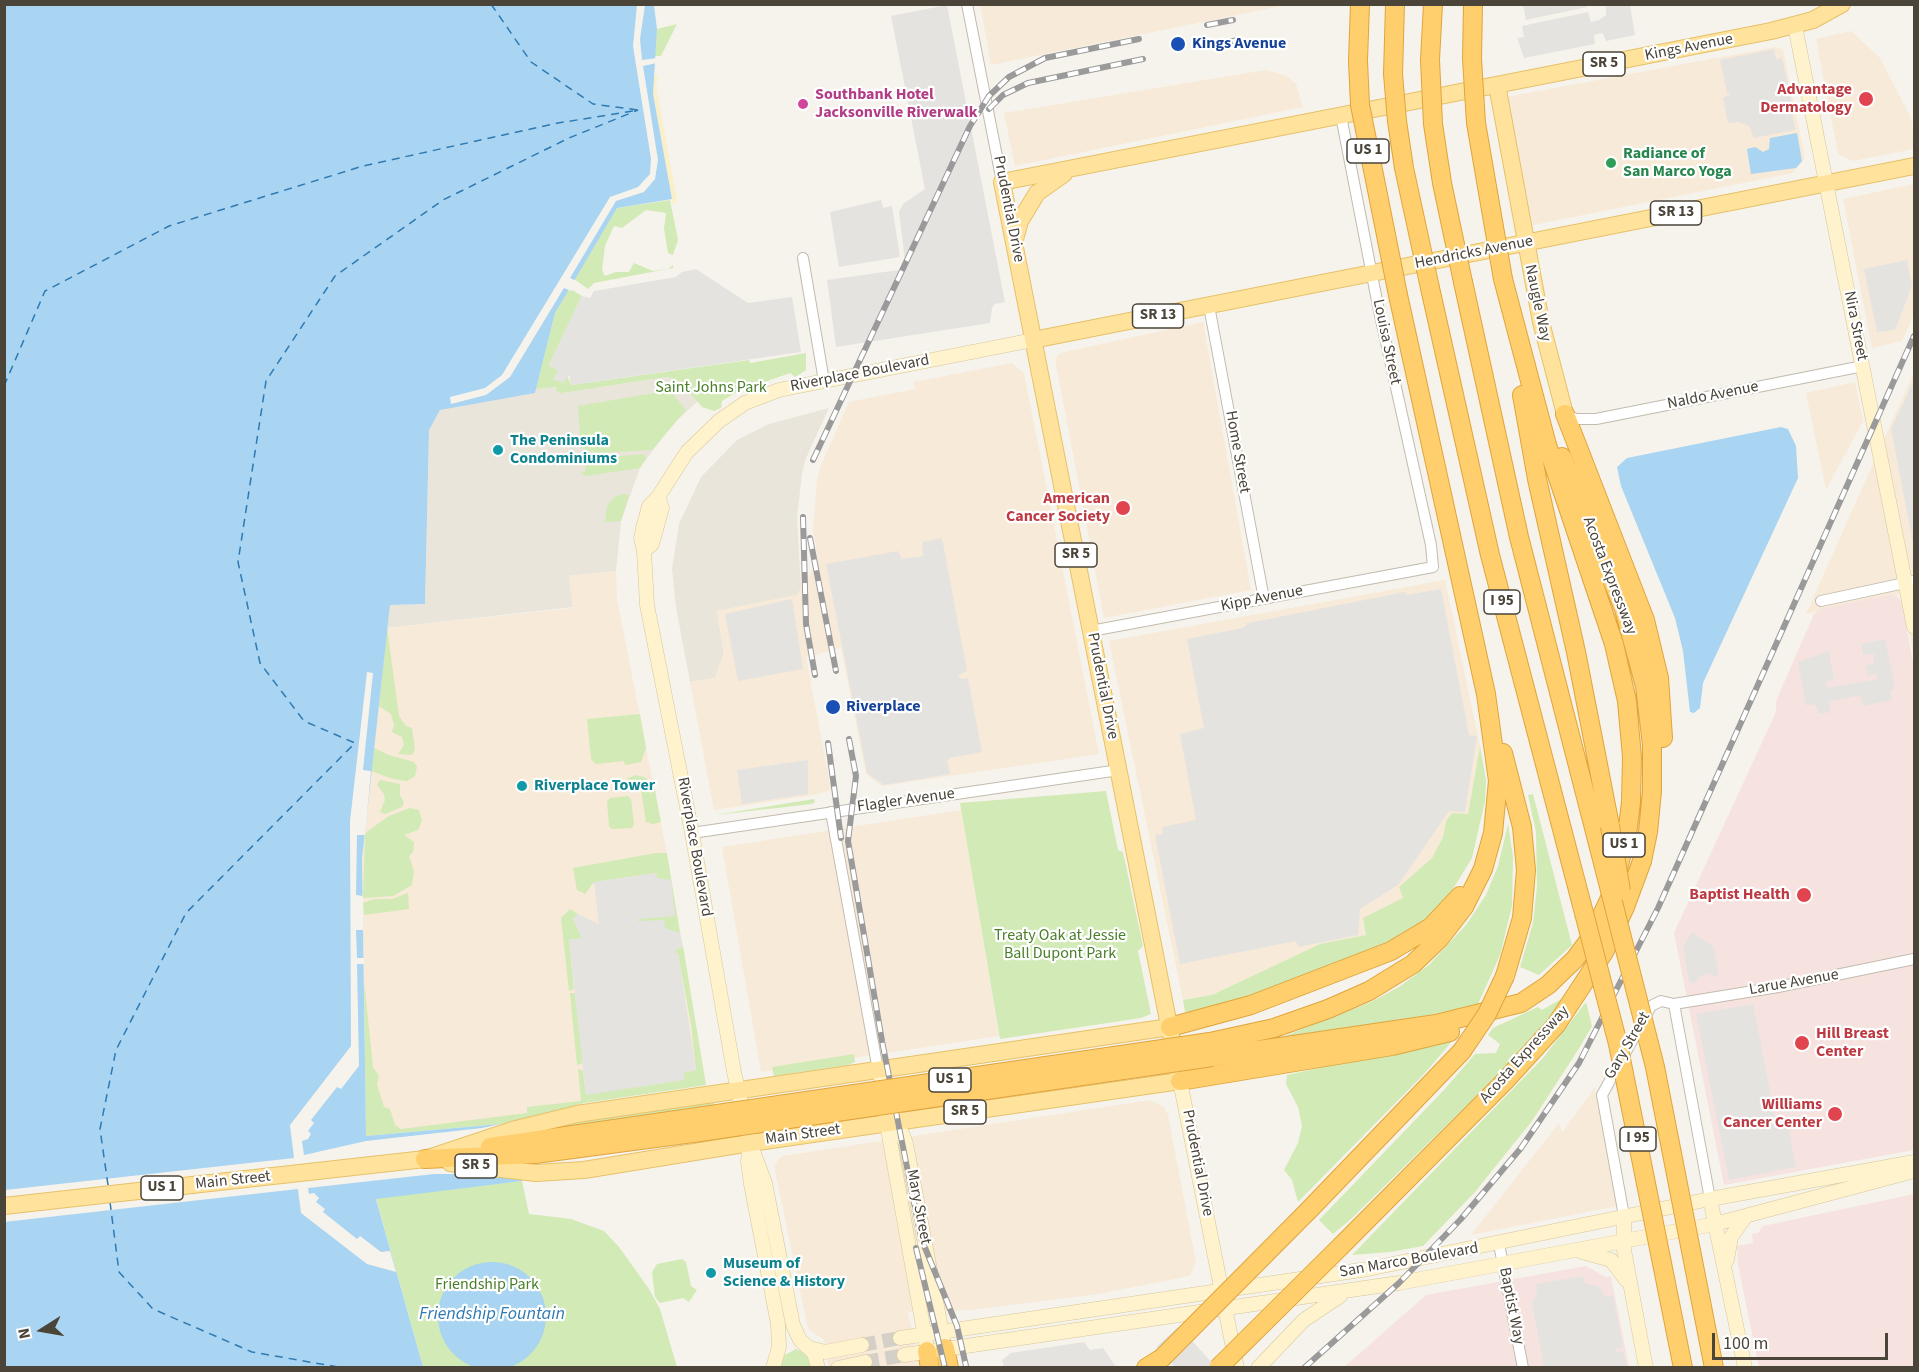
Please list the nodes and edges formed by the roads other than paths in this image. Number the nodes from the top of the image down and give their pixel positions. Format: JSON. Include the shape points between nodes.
{"nodes":[{"id":1,"x":967,"y":4,"type":"edge"},
{"id":2,"x":1360,"y":4,"type":"edge"},
{"id":3,"x":1395,"y":4,"type":"edge"},
{"id":4,"x":1433,"y":4,"type":"edge"},
{"id":5,"x":1473,"y":4,"type":"edge"},
{"id":6,"x":1842,"y":4,"type":"edge"},
{"id":7,"x":1795,"y":26,"type":"junction"},
{"id":8,"x":1497,"y":85,"type":"junction"},
{"id":9,"x":1341,"y":116,"type":"junction"},
{"id":10,"x":1914,"y":166,"type":"edge"},
{"id":11,"x":1073,"y":168,"type":"junction"},
{"id":12,"x":1002,"y":182,"type":"junction"},
{"id":13,"x":1827,"y":183,"type":"junction"},
{"id":14,"x":1014,"y":243,"type":"junction"},
{"id":15,"x":1526,"y":243,"type":"junction"},
{"id":16,"x":803,"y":258,"type":"dead end"},
{"id":17,"x":1372,"y":273,"type":"junction"},
{"id":18,"x":1503,"y":279,"type":"junction"},
{"id":19,"x":1209,"y":306,"type":"junction"},
{"id":20,"x":1033,"y":340,"type":"junction"},
{"id":21,"x":1521,"y":352,"type":"junction"},
{"id":22,"x":1863,"y":366,"type":"junction"},
{"id":23,"x":824,"y":381,"type":"junction"},
{"id":24,"x":1565,"y":414,"type":"junction"},
{"id":25,"x":1433,"y":567,"type":"joint"},
{"id":26,"x":1910,"y":582,"type":"edge"},
{"id":27,"x":1264,"y":599,"type":"junction"},
{"id":28,"x":1821,"y":601,"type":"dead end"},
{"id":29,"x":1914,"y":627,"type":"edge"},
{"id":30,"x":1092,"y":631,"type":"junction"},
{"id":31,"x":1486,"y":694,"type":"junction"},
{"id":32,"x":1119,"y":770,"type":"junction"},
{"id":33,"x":831,"y":812,"type":"junction"},
{"id":34,"x":692,"y":833,"type":"junction"},
{"id":35,"x":1646,"y":844,"type":"junction"},
{"id":36,"x":1490,"y":845,"type":"junction"},
{"id":37,"x":1914,"y":959,"type":"edge"},
{"id":38,"x":1640,"y":1000,"type":"junction"},
{"id":39,"x":1521,"y":1003,"type":"junction"},
{"id":40,"x":1674,"y":1004,"type":"junction"},
{"id":41,"x":1170,"y":1027,"type":"junction"},
{"id":42,"x":1120,"y":1036,"type":"junction"},
{"id":43,"x":1211,"y":1049,"type":"junction"},
{"id":44,"x":1020,"y":1050,"type":"junction"},
{"id":45,"x":878,"y":1070,"type":"junction"},
{"id":46,"x":1180,"y":1081,"type":"junction"},
{"id":47,"x":1128,"y":1089,"type":"junction"},
{"id":48,"x":738,"y":1091,"type":"junction"},
{"id":49,"x":1028,"y":1103,"type":"junction"},
{"id":50,"x":893,"y":1123,"type":"junction"},
{"id":51,"x":750,"y":1143,"type":"junction"},
{"id":52,"x":525,"y":1149,"type":"junction"},
{"id":53,"x":425,"y":1159,"type":"junction"},
{"id":54,"x":1914,"y":1162,"type":"edge"},
{"id":55,"x":1914,"y":1172,"type":"edge"},
{"id":56,"x":1710,"y":1199,"type":"junction"},
{"id":57,"x":4,"y":1206,"type":"edge"},
{"id":58,"x":1750,"y":1214,"type":"junction"},
{"id":59,"x":1624,"y":1216,"type":"junction"},
{"id":60,"x":1715,"y":1224,"type":"junction"},
{"id":61,"x":1623,"y":1242,"type":"junction"},
{"id":62,"x":1499,"y":1244,"type":"junction"},
{"id":63,"x":1573,"y":1250,"type":"junction"},
{"id":64,"x":1503,"y":1263,"type":"junction"},
{"id":65,"x":1726,"y":1274,"type":"junction"},
{"id":66,"x":1222,"y":1290,"type":"junction"},
{"id":67,"x":1346,"y":1292,"type":"junction"},
{"id":68,"x":1632,"y":1296,"type":"junction"},
{"id":69,"x":1226,"y":1308,"type":"junction"},
{"id":70,"x":900,"y":1338,"type":"tunnel mouth"},
{"id":71,"x":862,"y":1345,"type":"tunnel mouth"},
{"id":72,"x":934,"y":1346,"type":"edge"},
{"id":73,"x":807,"y":1347,"type":"junction"},
{"id":74,"x":778,"y":1352,"type":"junction"},
{"id":75,"x":903,"y":1355,"type":"tunnel mouth"},
{"id":76,"x":865,"y":1362,"type":"tunnel mouth"},
{"id":77,"x":1157,"y":1363,"type":"edge"},
{"id":78,"x":773,"y":1368,"type":"edge"},
{"id":79,"x":818,"y":1368,"type":"edge"},
{"id":80,"x":838,"y":1368,"type":"edge"},
{"id":81,"x":949,"y":1368,"type":"edge"},
{"id":82,"x":1146,"y":1368,"type":"edge"},
{"id":83,"x":1218,"y":1368,"type":"edge"},
{"id":84,"x":1237,"y":1368,"type":"edge"},
{"id":85,"x":1258,"y":1368,"type":"edge"},
{"id":86,"x":1523,"y":1368,"type":"edge"},
{"id":87,"x":1646,"y":1368,"type":"edge"},
{"id":88,"x":1683,"y":1368,"type":"edge"},
{"id":89,"x":1714,"y":1368,"type":"edge"},
{"id":90,"x":1745,"y":1368,"type":"edge"}],
"edges":[{"from":1,"to":12,"type":"street","name":"Prudential Drive"},
{"from":2,"to":31,"type":"highway","number":"US 1","bridge":true,"via":[[1358,61],[1362,116]]},
{"from":3,"to":88,"type":"highway","number":"I 95","bridge":true,"via":[[1393,50],[1404,168],[1495,576],[1620,1054]]},
{"from":4,"to":38,"type":"highway","number":"I 95","bridge":true,"via":[[1430,60],[1435,134],[1463,282],[1521,544]]},
{"from":5,"to":18,"type":"highway","number":"US 1","bridge":true,"via":[[1476,123]]},
{"from":6,"to":7,"type":"main road","name":"Kings Avenue","number":"SR 5"},
{"from":7,"to":8,"type":"main road","name":"Kings Avenue","number":"SR 5"},
{"from":7,"to":13,"type":"main road","name":"Nira Street"},
{"from":8,"to":9,"type":"main road","name":"Kings Avenue","number":"SR 5"},
{"from":8,"to":15,"type":"main road","name":"Naugle Way"},
{"from":9,"to":11,"type":"main road","name":"Kings Avenue","number":"SR 5"},
{"from":9,"to":17,"type":"street","name":"Louisa Street"},
{"from":10,"to":13,"type":"main road","name":"Hendricks Avenue","number":"SR 13"},
{"from":11,"to":12,"type":"main road","name":"Kings Avenue","number":"SR 5"},
{"from":11,"to":14,"type":"main road","number":"SR 5","via":[[1037,193],[1020,221]]},
{"from":12,"to":14,"type":"main road","name":"Prudential Drive","number":"SR 5"},
{"from":13,"to":15,"type":"main road","name":"Hendricks Avenue","number":"SR 13"},
{"from":13,"to":22,"type":"main road","name":"Nira Street"},
{"from":14,"to":20,"type":"main road","name":"Prudential Drive","number":"SR 5"},
{"from":15,"to":17,"type":"main road","name":"Hendricks Avenue","number":"SR 13"},
{"from":15,"to":24,"type":"main road","name":"Naugle Way","via":[[1546,345]]},
{"from":16,"to":23,"type":"street"},
{"from":17,"to":19,"type":"main road","name":"Hendricks Avenue","number":"SR 13"},
{"from":17,"to":25,"type":"street","name":"Louisa Street"},
{"from":18,"to":21,"type":"highway","number":"US 1"},
{"from":18,"to":38,"type":"highway","bridge":true,"via":[[1537,479],[1610,826]]},
{"from":19,"to":20,"type":"main road","name":"Hendricks Avenue","number":"SR 13"},
{"from":19,"to":27,"type":"street","name":"Home Street"},
{"from":20,"to":23,"type":"main road","name":"Riverplace Boulevard"},
{"from":20,"to":30,"type":"main road","name":"Prudential Drive","number":"SR 5"},
{"from":21,"to":35,"type":"highway","name":"Acosta Expressway","via":[[1638,653],[1652,745]]},
{"from":21,"to":39,"type":"highway","number":"US 1","via":[[1556,475],[1618,658],[1629,712],[1632,780],[1624,848],[1599,925],[1566,968]]},
{"from":22,"to":24,"type":"street","name":"Naldo Avenue","via":[[1596,419],[1575,419]]},
{"from":22,"to":26,"type":"main road","name":"Nira Street"},
{"from":23,"to":34,"type":"main road","name":"Riverplace Boulevard","via":[[779,390],[750,400],[728,414],[687,452],[649,506],[645,519],[640,538],[647,605]]},
{"from":24,"to":35,"type":"highway","via":[[1639,600],[1655,659],[1662,745]]},
{"from":25,"to":27,"type":"street","name":"Kipp Avenue"},
{"from":26,"to":28,"type":"street"},
{"from":26,"to":29,"type":"main road","name":"Nira Street"},
{"from":27,"to":30,"type":"street","name":"Kipp Avenue"},
{"from":30,"to":32,"type":"main road","name":"Prudential Drive","number":"SR 5"},
{"from":31,"to":36,"type":"highway","number":"US 1","via":[[1498,782],[1497,814]]},
{"from":31,"to":77,"type":"highway","bridge":true,"via":[[1518,806],[1526,857],[1522,918],[1505,976],[1487,1014],[1462,1051]]},
{"from":32,"to":33,"type":"street","name":"Flagler Avenue"},
{"from":32,"to":41,"type":"main road","name":"Prudential Drive","number":"SR 5"},
{"from":33,"to":34,"type":"street","name":"Flagler Avenue"},
{"from":33,"to":45,"type":"street","name":"Mary Street"},
{"from":34,"to":48,"type":"main road","name":"Riverplace Boulevard"},
{"from":35,"to":83,"type":"highway","name":"Acosta Expressway","bridge":true,"via":[[1611,938],[1563,1014],[1512,1074]]},
{"from":36,"to":41,"type":"highway","via":[[1453,904],[1431,927],[1407,943],[1258,1002]]},
{"from":36,"to":43,"type":"highway","number":"US 1","via":[[1477,883],[1457,918],[1402,971],[1356,998]]},
{"from":37,"to":40,"type":"street","name":"Larue Avenue"},
{"from":38,"to":89,"type":"highway","number":"I 95","bridge":true},
{"from":39,"to":43,"type":"highway","number":"US 1","via":[[1436,1024]]},
{"from":39,"to":46,"type":"highway","via":[[1476,1023],[1415,1041]]},
{"from":40,"to":56,"type":"street","name":"Gary Street"},
{"from":40,"to":59,"type":"street","name":"Gary Street","via":[[1657,1002],[1645,1013],[1602,1091]]},
{"from":41,"to":42,"type":"main road","name":"Main Street","number":"SR 5"},
{"from":41,"to":46,"type":"main road","name":"Prudential Drive","number":"SR 5"},
{"from":42,"to":44,"type":"main road","name":"Main Street","number":"SR 5"},
{"from":42,"to":47,"type":"main road","via":[[1138,1043],[1148,1059],[1145,1075]]},
{"from":43,"to":52,"type":"highway","number":"US 1","bridge":true},
{"from":44,"to":45,"type":"main road","name":"Main Street","number":"SR 5"},
{"from":44,"to":49,"type":"main road"},
{"from":45,"to":48,"type":"main road","name":"Main Street","number":"SR 5"},
{"from":45,"to":50,"type":"main road","name":"Mary Street"},
{"from":46,"to":47,"type":"main road","name":"Main Street","number":"SR 5"},
{"from":46,"to":66,"type":"main road","name":"Prudential Drive"},
{"from":47,"to":49,"type":"main road","name":"Main Street","number":"SR 5"},
{"from":48,"to":51,"type":"main road","name":"Riverplace Boulevard"},
{"from":48,"to":52,"type":"main road","name":"Main Street","number":"SR 5","via":[[577,1114]]},
{"from":49,"to":50,"type":"main road","name":"Main Street","number":"SR 5"},
{"from":50,"to":51,"type":"main road","name":"Main Street","number":"SR 5"},
{"from":50,"to":72,"type":"main road","name":"Mary Street"},
{"from":51,"to":52,"type":"main road","name":"Main Street","number":"SR 5","via":[[592,1169]]},
{"from":51,"to":73,"type":"main road","via":[[765,1183],[793,1325]]},
{"from":51,"to":74,"type":"main road","via":[[749,1170],[778,1320]]},
{"from":52,"to":53,"type":"highway","number":"US 1"},
{"from":52,"to":53,"type":"main road","name":"Main Street","number":"SR 5"},
{"from":53,"to":57,"type":"main road","name":"Main Street","number":"US 1"},
{"from":54,"to":56,"type":"main road","name":"San Marco Boulevard"},
{"from":55,"to":58,"type":"main road","name":"San Marco Boulevard"},
{"from":56,"to":59,"type":"main road","name":"San Marco Boulevard"},
{"from":56,"to":60,"type":"main road","name":"Gary Street"},
{"from":58,"to":60,"type":"main road","name":"San Marco Boulevard"},
{"from":58,"to":65,"type":"main road","via":[[1731,1237]]},
{"from":59,"to":61,"type":"main road","name":"Gary Street"},
{"from":59,"to":62,"type":"main road","name":"San Marco Boulevard"},
{"from":60,"to":61,"type":"main road","name":"San Marco Boulevard"},
{"from":60,"to":65,"type":"main road","name":"Gary Street"},
{"from":61,"to":63,"type":"main road","name":"San Marco Boulevard"},
{"from":61,"to":68,"type":"main road","name":"Gary Street"},
{"from":62,"to":64,"type":"street","name":"Baptist Way"},
{"from":62,"to":66,"type":"main road","name":"San Marco Boulevard","via":[[1368,1269]]},
{"from":63,"to":64,"type":"main road","name":"San Marco Boulevard"},
{"from":63,"to":68,"type":"main road","via":[[1611,1260]]},
{"from":64,"to":67,"type":"main road","name":"San Marco Boulevard"},
{"from":64,"to":86,"type":"street","name":"Baptist Way"},
{"from":65,"to":90,"type":"main road","name":"Gary Street"},
{"from":66,"to":69,"type":"main road","name":"Prudential Drive"},
{"from":66,"to":72,"type":"main road","name":"San Marco Boulevard"},
{"from":67,"to":69,"type":"main road","name":"San Marco Boulevard"},
{"from":67,"to":85,"type":"main road","via":[[1304,1320]]},
{"from":68,"to":87,"type":"main road","name":"Gary Street"},
{"from":69,"to":72,"type":"main road","name":"San Marco Boulevard"},
{"from":69,"to":84,"type":"main road","name":"Prudential Drive"},
{"from":70,"to":72,"type":"main road","name":"San Marco Boulevard"},
{"from":71,"to":73,"type":"main road","via":[[825,1352]]},
{"from":72,"to":75,"type":"main road","name":"San Marco Boulevard"},
{"from":72,"to":81,"type":"highway"},
{"from":73,"to":74,"type":"main road","via":[[790,1346]]},
{"from":73,"to":79,"type":"main road"},
{"from":74,"to":78,"type":"main road"},
{"from":76,"to":80,"type":"main road"},
{"from":77,"to":82,"type":"highway"}]}
